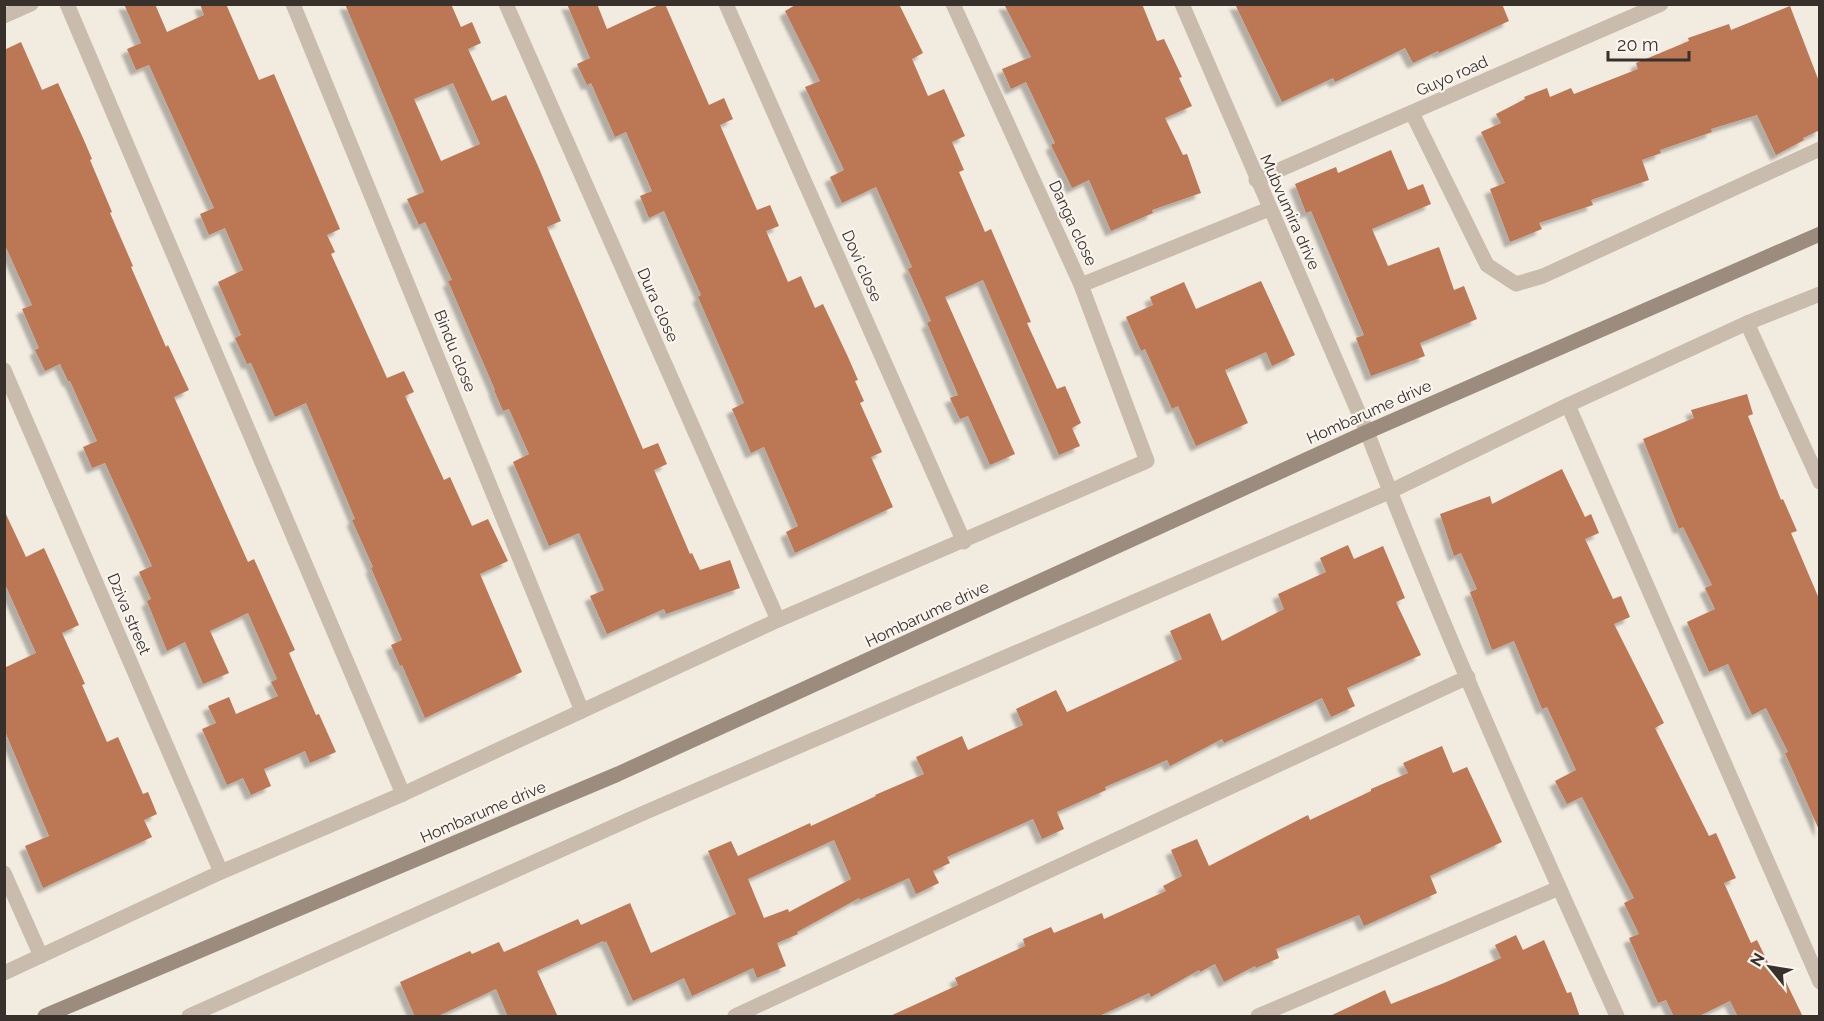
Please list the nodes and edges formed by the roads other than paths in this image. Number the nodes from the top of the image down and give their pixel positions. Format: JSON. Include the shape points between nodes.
{"nodes":[{"id":1,"x":31,"y":4,"type":"edge"},
{"id":2,"x":67,"y":4,"type":"edge"},
{"id":3,"x":293,"y":4,"type":"edge"},
{"id":4,"x":506,"y":4,"type":"edge"},
{"id":5,"x":726,"y":4,"type":"edge"},
{"id":6,"x":953,"y":4,"type":"edge"},
{"id":7,"x":1182,"y":4,"type":"edge"},
{"id":8,"x":1661,"y":4,"type":"edge"},
{"id":9,"x":4,"y":16,"type":"edge"},
{"id":10,"x":1412,"y":113,"type":"junction"},
{"id":11,"x":1820,"y":149,"type":"edge"},
{"id":12,"x":1256,"y":180,"type":"junction"},
{"id":13,"x":1269,"y":209,"type":"junction"},
{"id":14,"x":1820,"y":234,"type":"edge"},
{"id":15,"x":1082,"y":285,"type":"junction"},
{"id":16,"x":1820,"y":294,"type":"edge"},
{"id":17,"x":1747,"y":323,"type":"junction"},
{"id":18,"x":4,"y":370,"type":"edge"},
{"id":19,"x":1568,"y":405,"type":"junction"},
{"id":20,"x":1367,"y":432,"type":"junction"},
{"id":21,"x":1820,"y":482,"type":"edge"},
{"id":22,"x":1389,"y":492,"type":"junction"},
{"id":23,"x":964,"y":542,"type":"junction"},
{"id":24,"x":778,"y":620,"type":"junction"},
{"id":25,"x":1468,"y":677,"type":"junction"},
{"id":26,"x":582,"y":711,"type":"junction"},
{"id":27,"x":403,"y":794,"type":"junction"},
{"id":28,"x":221,"y":872,"type":"junction"},
{"id":29,"x":4,"y":873,"type":"edge"},
{"id":30,"x":1559,"y":888,"type":"junction"},
{"id":31,"x":41,"y":956,"type":"junction"},
{"id":32,"x":4,"y":973,"type":"edge"},
{"id":33,"x":1820,"y":982,"type":"edge"},
{"id":34,"x":45,"y":1017,"type":"edge"},
{"id":35,"x":189,"y":1017,"type":"edge"},
{"id":36,"x":735,"y":1017,"type":"edge"},
{"id":37,"x":1258,"y":1017,"type":"edge"},
{"id":38,"x":1617,"y":1017,"type":"edge"}],
"edges":[{"from":1,"to":9,"type":"street"},
{"from":2,"to":27,"type":"street"},
{"from":3,"to":26,"type":"street","name":"Bindu close"},
{"from":4,"to":24,"type":"street","name":"Dura close"},
{"from":5,"to":23,"type":"street","name":"Dovi close"},
{"from":6,"to":15,"type":"street","name":"Danga close"},
{"from":7,"to":12,"type":"street","name":"Mubvumira drive"},
{"from":8,"to":10,"type":"street","name":"Guyo road"},
{"from":10,"to":11,"type":"street","via":[[1487,266],[1516,284],[1543,276]]},
{"from":10,"to":12,"type":"street","name":"Guyo road"},
{"from":12,"to":13,"type":"street","name":"Mubvumira drive"},
{"from":13,"to":15,"type":"street"},
{"from":13,"to":20,"type":"street","name":"Mubvumira drive"},
{"from":14,"to":20,"type":"street","name":"Hombarume drive"},
{"from":15,"to":23,"type":"street","name":"Danga close","via":[[1147,461]]},
{"from":16,"to":17,"type":"street"},
{"from":17,"to":19,"type":"street"},
{"from":17,"to":21,"type":"street"},
{"from":18,"to":28,"type":"street","name":"Dziva street"},
{"from":19,"to":22,"type":"street"},
{"from":19,"to":33,"type":"street"},
{"from":20,"to":22,"type":"street","name":"Mubvumira drive"},
{"from":20,"to":34,"type":"street","name":"Hombarume drive","via":[[618,774]]},
{"from":22,"to":25,"type":"street","name":"Mubvumira drive"},
{"from":22,"to":35,"type":"street","via":[[646,812]]},
{"from":23,"to":24,"type":"street"},
{"from":24,"to":26,"type":"street"},
{"from":25,"to":30,"type":"street","name":"Mubvumira drive"},
{"from":25,"to":36,"type":"street"},
{"from":26,"to":27,"type":"street"},
{"from":27,"to":28,"type":"street"},
{"from":28,"to":31,"type":"street"},
{"from":29,"to":31,"type":"street"},
{"from":30,"to":37,"type":"street"},
{"from":30,"to":38,"type":"street","name":"Mubvumira drive"},
{"from":31,"to":32,"type":"street"}]}
